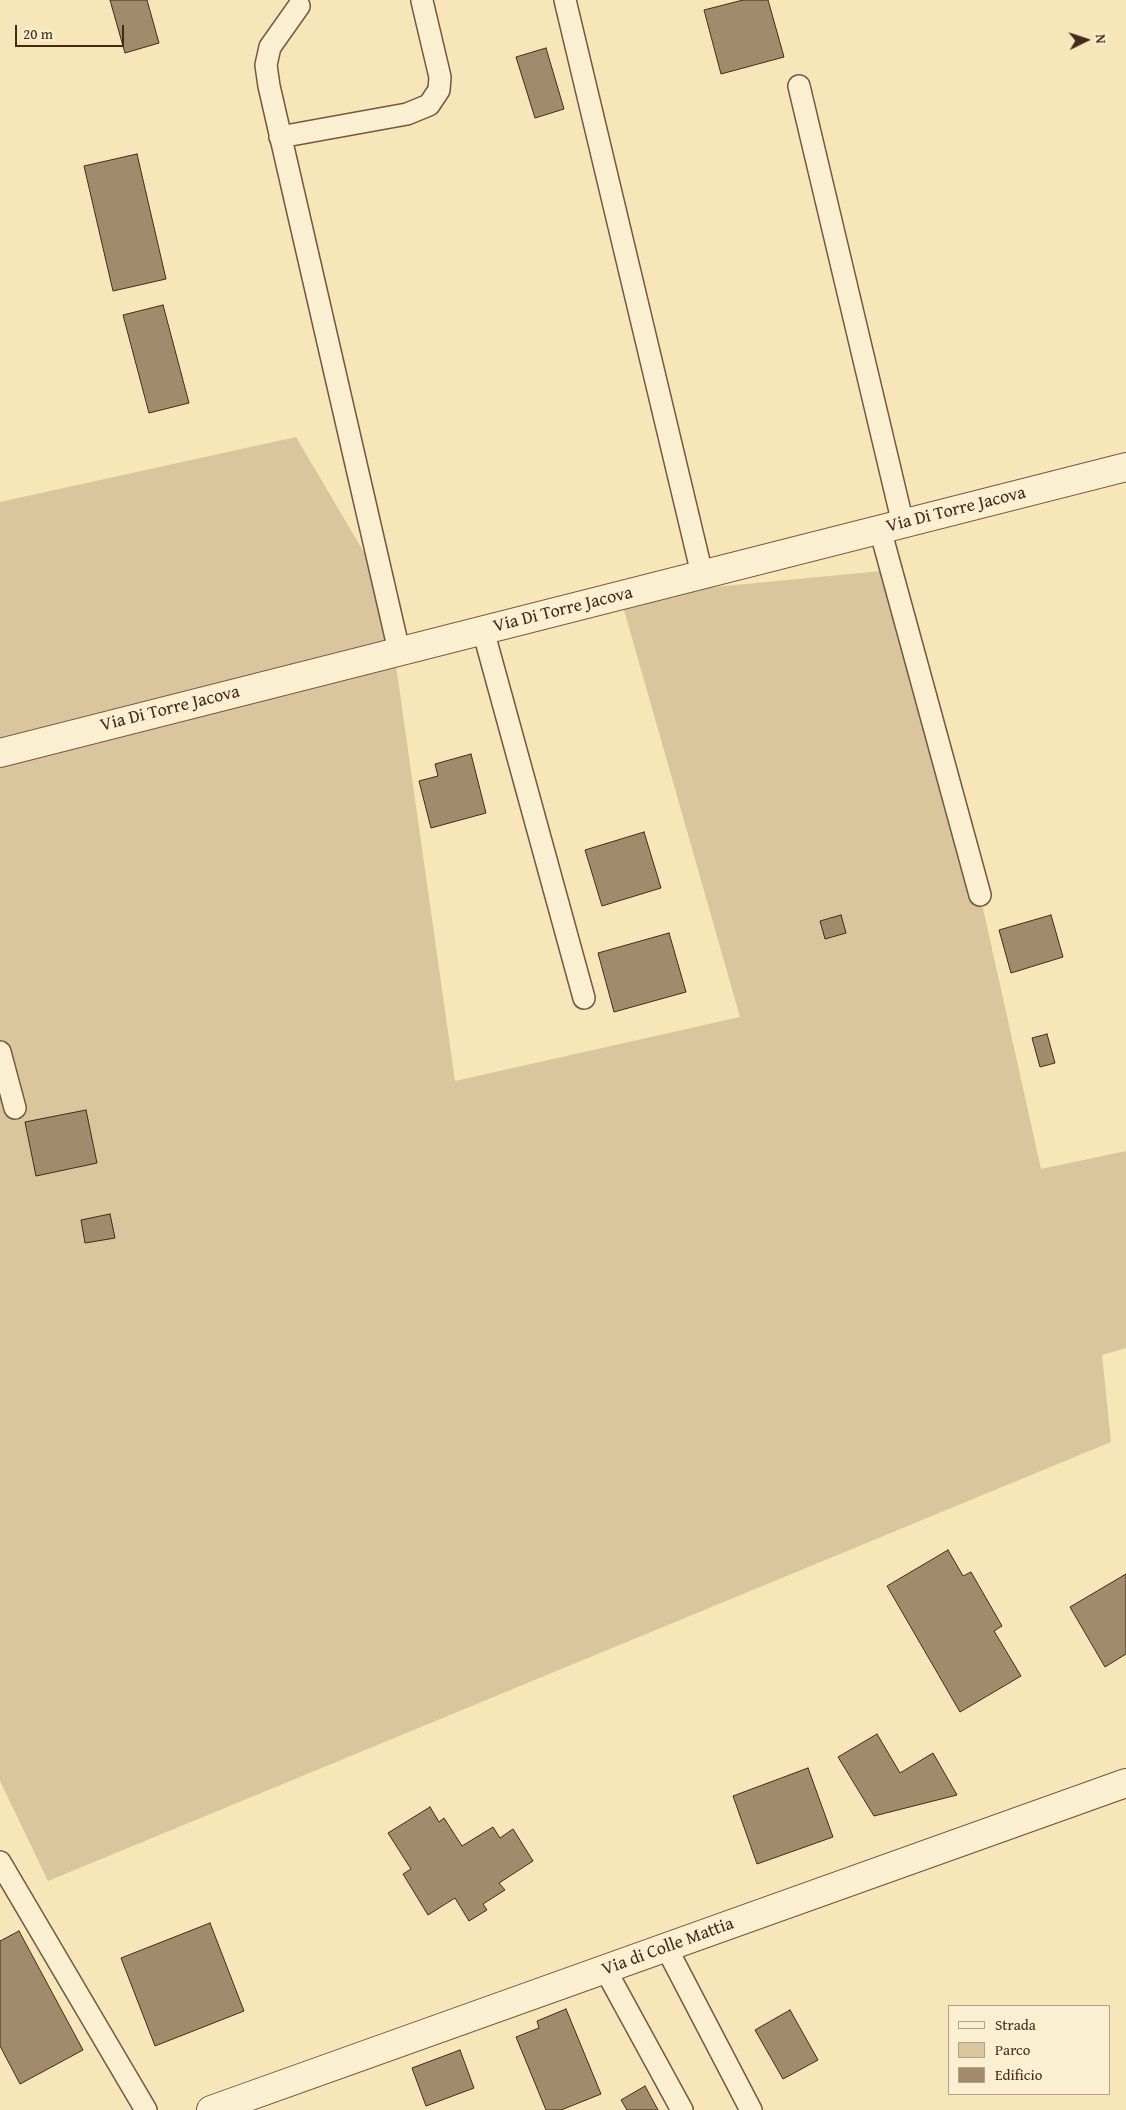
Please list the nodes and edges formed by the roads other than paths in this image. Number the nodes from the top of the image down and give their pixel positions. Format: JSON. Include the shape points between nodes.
{"nodes":[{"id":1,"x":565,"y":0,"type":"edge"},
{"id":2,"x":422,"y":1,"type":"edge"},
{"id":3,"x":298,"y":6,"type":"dead end"},
{"id":4,"x":799,"y":86,"type":"dead end"},
{"id":5,"x":280,"y":137,"type":"junction"},
{"id":6,"x":1126,"y":467,"type":"edge"},
{"id":7,"x":892,"y":526,"type":"junction"},
{"id":8,"x":702,"y":574,"type":"junction"},
{"id":9,"x":483,"y":630,"type":"junction"},
{"id":10,"x":399,"y":651,"type":"junction"},
{"id":11,"x":0,"y":753,"type":"edge"},
{"id":12,"x":980,"y":895,"type":"dead end"},
{"id":13,"x":584,"y":998,"type":"dead end"},
{"id":14,"x":0,"y":1052,"type":"edge"},
{"id":15,"x":15,"y":1108,"type":"dead end"},
{"id":16,"x":1126,"y":1784,"type":"edge"},
{"id":17,"x":0,"y":1862,"type":"edge"},
{"id":18,"x":666,"y":1947,"type":"junction"},
{"id":19,"x":606,"y":1969,"type":"junction"},
{"id":20,"x":221,"y":2108,"type":"edge"},
{"id":21,"x":146,"y":2110,"type":"edge"},
{"id":22,"x":682,"y":2110,"type":"edge"},
{"id":23,"x":751,"y":2110,"type":"edge"}],
"edges":[{"from":1,"to":8,"type":"lane"},
{"from":2,"to":5,"type":"lane","via":[[440,77],[439,90],[429,105],[407,114]]},
{"from":3,"to":5,"type":"lane","via":[[270,46],[266,65]]},
{"from":4,"to":7,"type":"lane"},
{"from":5,"to":10,"type":"lane"},
{"from":6,"to":7,"type":"street","name":"Via Di Torre Jacova"},
{"from":7,"to":8,"type":"street","name":"Via Di Torre Jacova"},
{"from":7,"to":12,"type":"lane"},
{"from":8,"to":9,"type":"street","name":"Via Di Torre Jacova"},
{"from":9,"to":10,"type":"street","name":"Via Di Torre Jacova"},
{"from":9,"to":13,"type":"lane"},
{"from":10,"to":11,"type":"street","name":"Via Di Torre Jacova"},
{"from":14,"to":15,"type":"lane"},
{"from":16,"to":18,"type":"street","name":"Via di Colle Mattia"},
{"from":17,"to":21,"type":"lane"},
{"from":18,"to":19,"type":"street","name":"Via di Colle Mattia"},
{"from":18,"to":23,"type":"lane"},
{"from":19,"to":20,"type":"street","name":"Via di Colle Mattia"},
{"from":19,"to":22,"type":"lane"}]}
